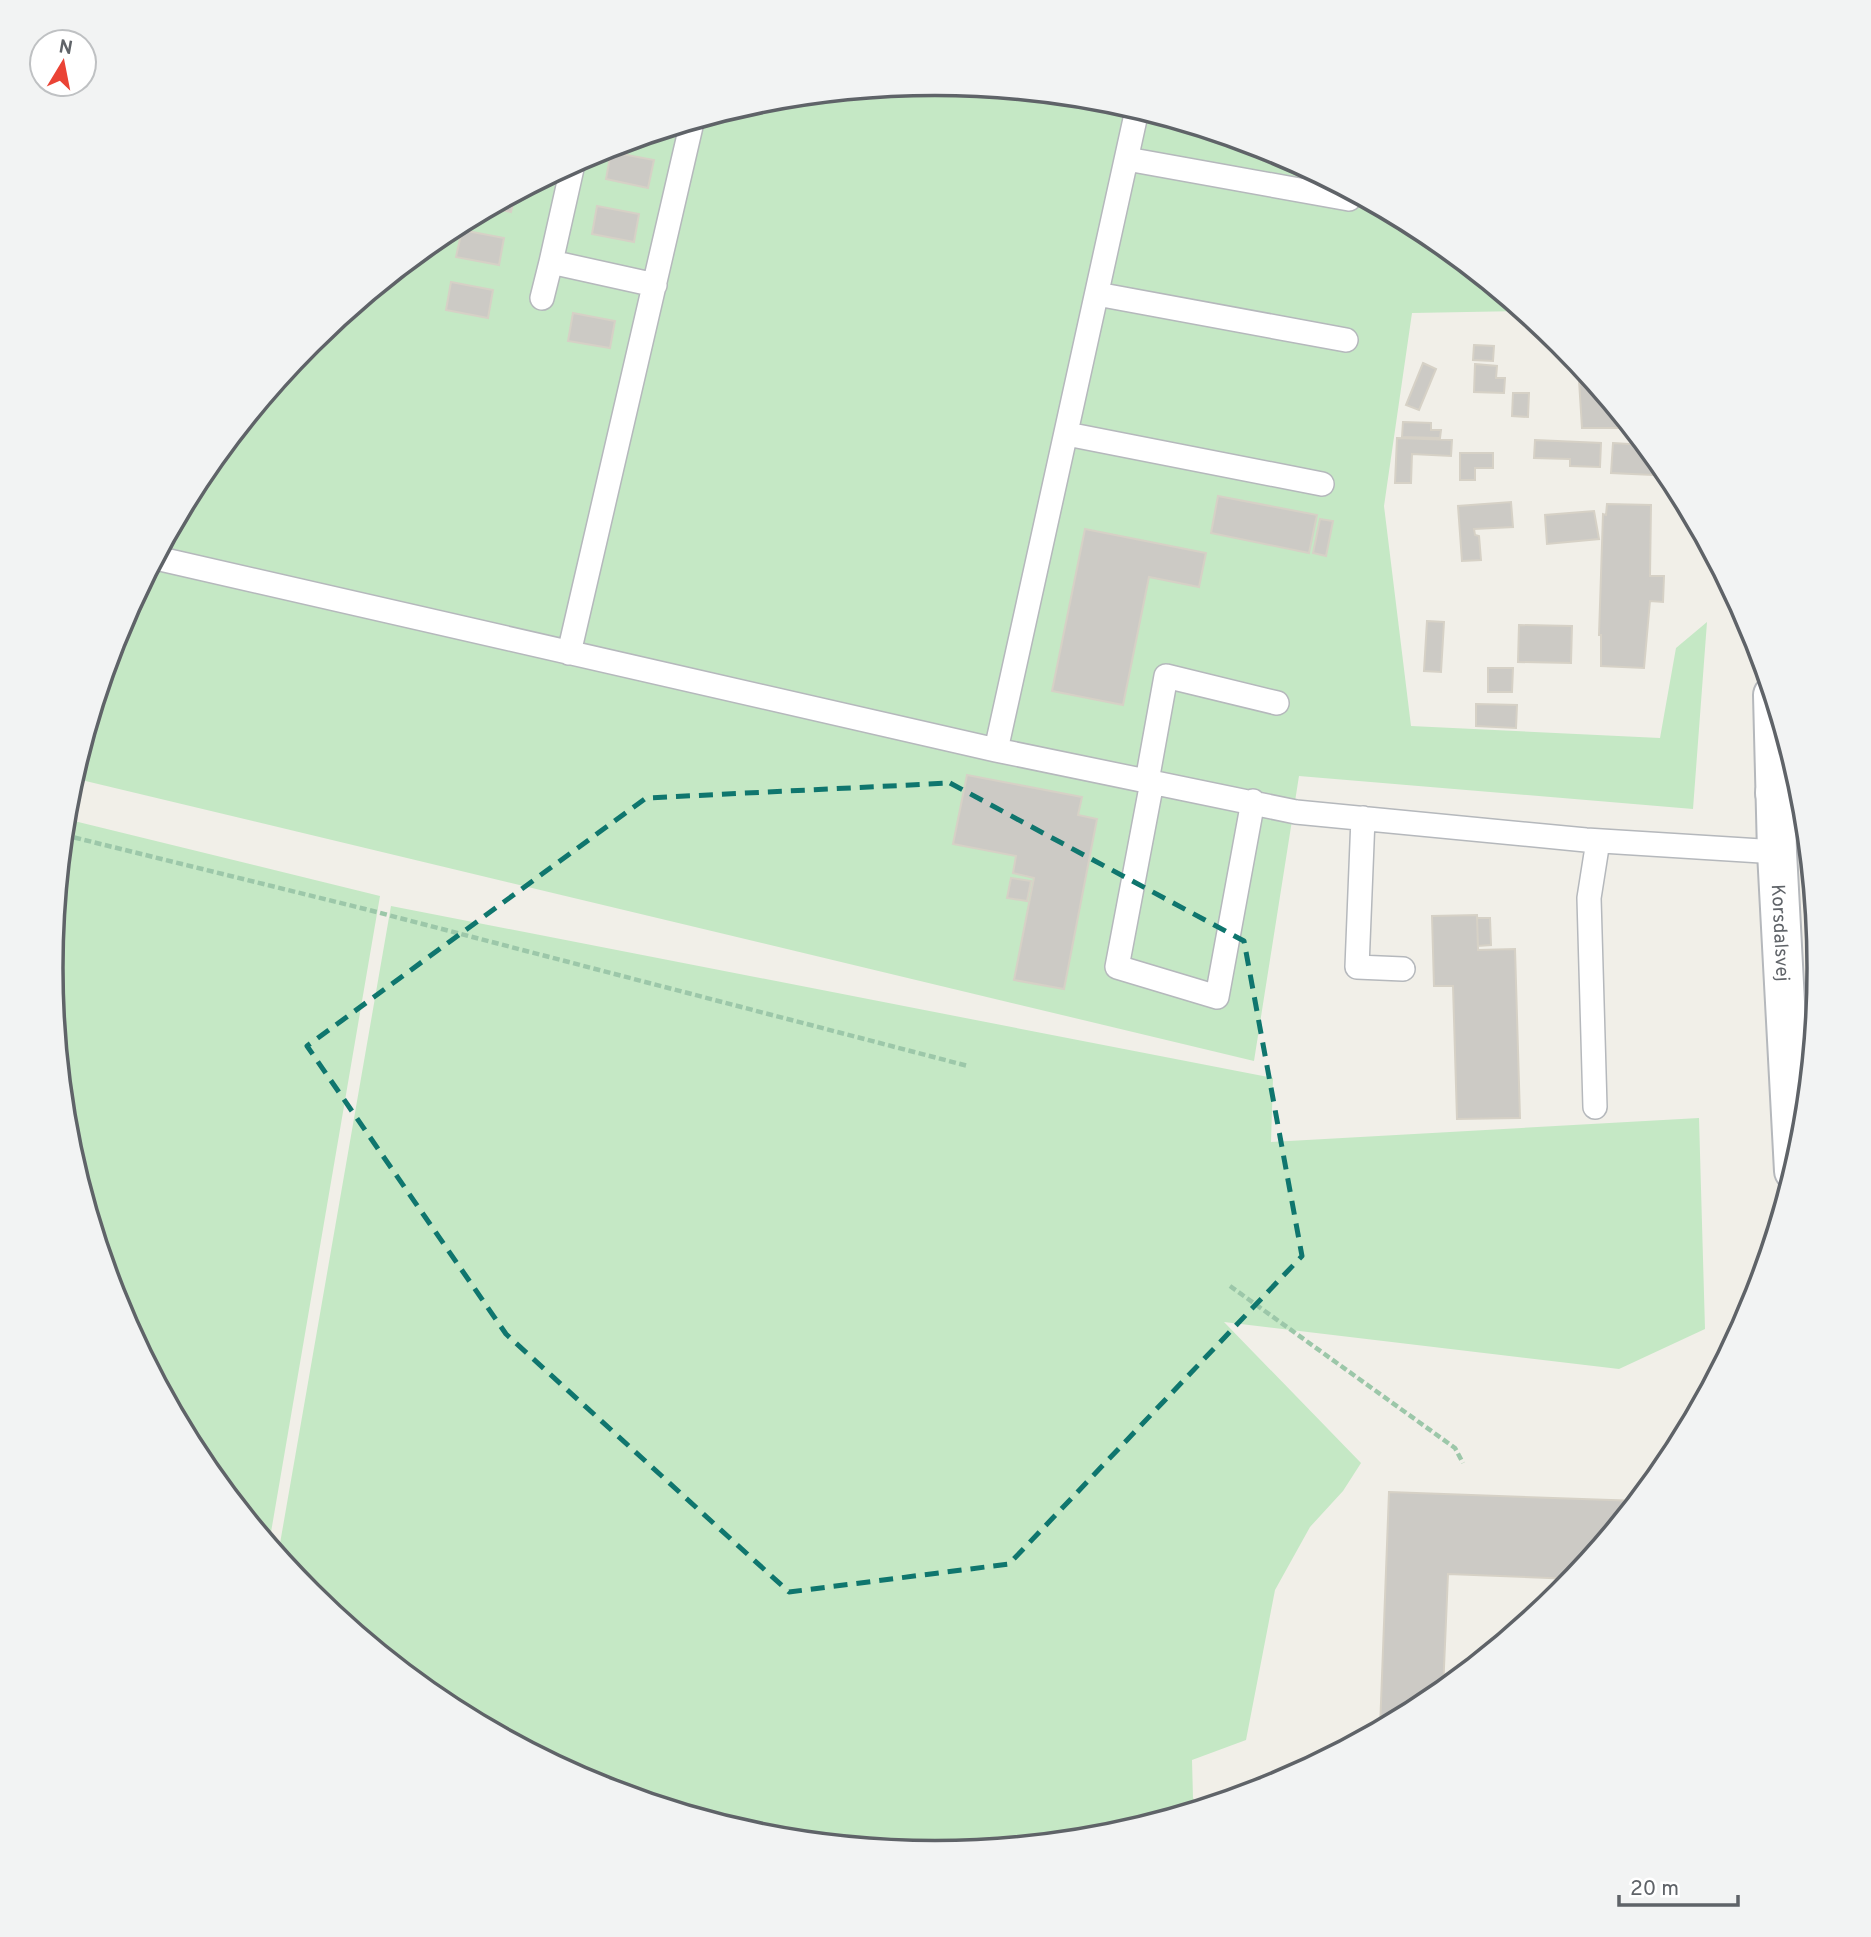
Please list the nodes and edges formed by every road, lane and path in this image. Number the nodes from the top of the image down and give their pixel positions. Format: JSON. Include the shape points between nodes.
{"nodes":[{"id":1,"x":1135,"y":120,"type":"edge"},
{"id":2,"x":690,"y":132,"type":"edge"},
{"id":3,"x":1127,"y":159,"type":"junction"},
{"id":4,"x":570,"y":177,"type":"edge"},
{"id":5,"x":1344,"y":198,"type":"edge"},
{"id":6,"x":551,"y":262,"type":"junction"},
{"id":7,"x":655,"y":285,"type":"junction"},
{"id":8,"x":1097,"y":294,"type":"junction"},
{"id":9,"x":542,"y":298,"type":"dead end"},
{"id":10,"x":1346,"y":340,"type":"dead end"},
{"id":11,"x":1067,"y":434,"type":"junction"},
{"id":12,"x":1322,"y":484,"type":"dead end"},
{"id":13,"x":165,"y":560,"type":"edge"},
{"id":14,"x":569,"y":653,"type":"junction"},
{"id":15,"x":1277,"y":703,"type":"dead end"},
{"id":16,"x":996,"y":750,"type":"junction"},
{"id":17,"x":1149,"y":781,"type":"junction"},
{"id":18,"x":1789,"y":793,"type":"edge"},
{"id":19,"x":1253,"y":801,"type":"junction"},
{"id":20,"x":1363,"y":818,"type":"junction"},
{"id":21,"x":73,"y":837,"type":"edge"},
{"id":22,"x":1598,"y":841,"type":"junction"},
{"id":23,"x":1777,"y":852,"type":"junction"},
{"id":24,"x":1403,"y":969,"type":"dead end"},
{"id":25,"x":968,"y":1066,"type":"dead end"},
{"id":26,"x":1797,"y":1104,"type":"edge"},
{"id":27,"x":1595,"y":1107,"type":"dead end"},
{"id":28,"x":1230,"y":1286,"type":"dead end"},
{"id":29,"x":1463,"y":1463,"type":"dead end"}],
"edges":[{"from":1,"to":3,"type":"lane"},
{"from":2,"to":7,"type":"lane"},
{"from":3,"to":5,"type":"lane"},
{"from":3,"to":8,"type":"lane"},
{"from":4,"to":6,"type":"lane"},
{"from":6,"to":7,"type":"lane"},
{"from":6,"to":9,"type":"lane"},
{"from":7,"to":14,"type":"lane"},
{"from":8,"to":10,"type":"lane"},
{"from":8,"to":11,"type":"lane"},
{"from":11,"to":12,"type":"lane"},
{"from":11,"to":16,"type":"lane"},
{"from":13,"to":14,"type":"lane"},
{"from":14,"to":16,"type":"lane"},
{"from":15,"to":17,"type":"lane","via":[[1166,677]]},
{"from":16,"to":17,"type":"lane"},
{"from":17,"to":19,"type":"lane"},
{"from":17,"to":19,"type":"lane","via":[[1118,967],[1217,997]]},
{"from":18,"to":23,"type":"street","name":"Korsdalsvej"},
{"from":19,"to":20,"type":"lane","via":[[1296,812]]},
{"from":20,"to":22,"type":"lane"},
{"from":20,"to":24,"type":"lane","via":[[1357,967]]},
{"from":21,"to":25,"type":"path"},
{"from":22,"to":23,"type":"lane"},
{"from":22,"to":27,"type":"lane","via":[[1588,898]]},
{"from":23,"to":26,"type":"street","name":"Korsdalsvej"},
{"from":28,"to":29,"type":"path","via":[[1455,1448]]}]}
